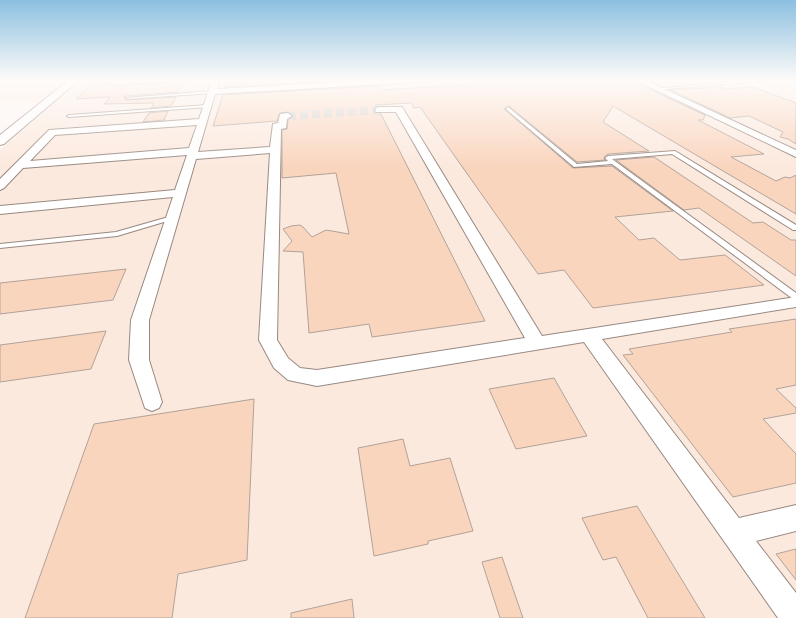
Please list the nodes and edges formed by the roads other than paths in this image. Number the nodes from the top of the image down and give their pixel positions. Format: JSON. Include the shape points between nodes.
{"nodes":[{"id":1,"x":40,"y":109,"type":"edge"},
{"id":2,"x":168,"y":109,"type":"edge"},
{"id":3,"x":206,"y":109,"type":"edge"},
{"id":4,"x":509,"y":109,"type":"edge"},
{"id":5,"x":700,"y":109,"type":"edge"},
{"id":6,"x":379,"y":110,"type":"tunnel mouth"},
{"id":7,"x":69,"y":116,"type":"dead end"},
{"id":8,"x":288,"y":116,"type":"tunnel mouth"},
{"id":9,"x":202,"y":122,"type":"junction"},
{"id":10,"x":0,"y":141,"type":"edge"},
{"id":11,"x":275,"y":150,"type":"junction"},
{"id":12,"x":192,"y":154,"type":"junction"},
{"id":13,"x":796,"y":154,"type":"edge"},
{"id":14,"x":613,"y":162,"type":"junction"},
{"id":15,"x":21,"y":165,"type":"junction"},
{"id":16,"x":0,"y":186,"type":"edge"},
{"id":17,"x":180,"y":193,"type":"junction"},
{"id":18,"x":0,"y":210,"type":"edge"},
{"id":19,"x":172,"y":218,"type":"junction"},
{"id":20,"x":796,"y":228,"type":"edge"},
{"id":21,"x":0,"y":246,"type":"edge"},
{"id":22,"x":796,"y":297,"type":"edge"},
{"id":23,"x":796,"y":302,"type":"edge"},
{"id":24,"x":588,"y":334,"type":"junction"},
{"id":25,"x":536,"y":342,"type":"junction"},
{"id":26,"x":152,"y":402,"type":"dead end"},
{"id":27,"x":796,"y":518,"type":"edge"},
{"id":28,"x":733,"y":532,"type":"junction"},
{"id":29,"x":796,"y":618,"type":"edge"}],
"edges":[{"from":1,"to":10,"type":"street"},
{"from":2,"to":7,"type":"lane"},
{"from":3,"to":9,"type":"street"},
{"from":4,"to":14,"type":"lane","via":[[576,166]]},
{"from":5,"to":13,"type":"street"},
{"from":6,"to":25,"type":"street","via":[[399,109]]},
{"from":8,"to":11,"type":"street","via":[[283,116],[283,126],[276,126]]},
{"from":9,"to":12,"type":"street"},
{"from":9,"to":15,"type":"street","via":[[52,132]]},
{"from":11,"to":12,"type":"street"},
{"from":11,"to":25,"type":"street","via":[[268,340],[281,363],[295,375],[317,378]]},
{"from":12,"to":15,"type":"street"},
{"from":12,"to":17,"type":"street"},
{"from":14,"to":20,"type":"lane","via":[[608,158],[673,152]]},
{"from":14,"to":22,"type":"lane"},
{"from":15,"to":16,"type":"street"},
{"from":17,"to":18,"type":"street"},
{"from":17,"to":19,"type":"street"},
{"from":19,"to":21,"type":"lane","via":[[117,234]]},
{"from":19,"to":26,"type":"street","via":[[140,320],[139,360]]},
{"from":23,"to":24,"type":"street"},
{"from":24,"to":25,"type":"street"},
{"from":24,"to":28,"type":"street"},
{"from":27,"to":28,"type":"street"},
{"from":28,"to":29,"type":"street"}]}
